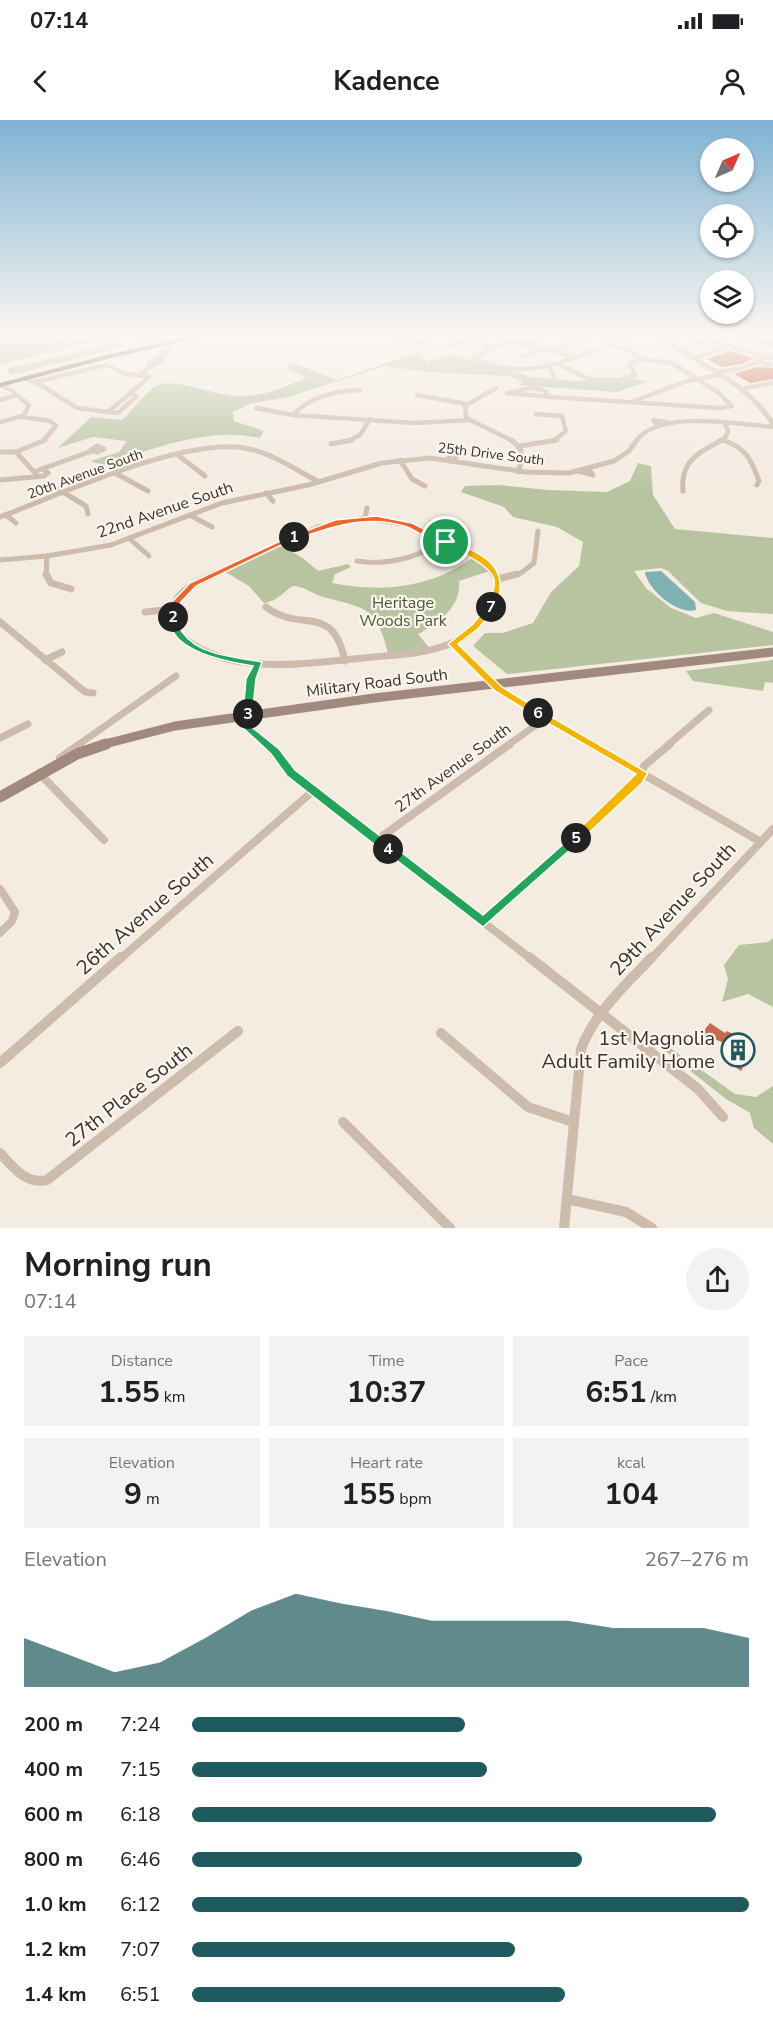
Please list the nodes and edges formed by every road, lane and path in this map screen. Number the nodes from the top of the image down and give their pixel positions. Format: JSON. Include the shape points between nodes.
{"nodes":[{"id":1,"x":3,"y":386,"type":"edge"},
{"id":2,"x":42,"y":386,"type":"edge"},
{"id":3,"x":141,"y":386,"type":"edge"},
{"id":4,"x":679,"y":386,"type":"edge"},
{"id":5,"x":707,"y":386,"type":"edge"},
{"id":6,"x":741,"y":386,"type":"edge"},
{"id":7,"x":758,"y":386,"type":"edge"},
{"id":8,"x":496,"y":388,"type":"dead end"},
{"id":9,"x":745,"y":388,"type":"junction"},
{"id":10,"x":360,"y":390,"type":"dead end"},
{"id":11,"x":133,"y":394,"type":"junction"},
{"id":12,"x":17,"y":395,"type":"junction"},
{"id":13,"x":417,"y":395,"type":"dead end"},
{"id":14,"x":551,"y":398,"type":"junction"},
{"id":15,"x":0,"y":400,"type":"edge"},
{"id":16,"x":632,"y":402,"type":"junction"},
{"id":17,"x":467,"y":404,"type":"junction"},
{"id":18,"x":256,"y":408,"type":"dead end"},
{"id":19,"x":108,"y":412,"type":"junction"},
{"id":20,"x":536,"y":414,"type":"dead end"},
{"id":21,"x":293,"y":415,"type":"junction"},
{"id":22,"x":22,"y":416,"type":"junction"},
{"id":23,"x":370,"y":419,"type":"junction"},
{"id":24,"x":470,"y":420,"type":"junction"},
{"id":25,"x":0,"y":422,"type":"edge"},
{"id":26,"x":725,"y":423,"type":"junction"},
{"id":27,"x":773,"y":426,"type":"edge"},
{"id":28,"x":723,"y":440,"type":"junction"},
{"id":29,"x":331,"y":444,"type":"dead end"},
{"id":30,"x":520,"y":446,"type":"junction"},
{"id":31,"x":92,"y":451,"type":"dead end"},
{"id":32,"x":0,"y":452,"type":"edge"},
{"id":33,"x":16,"y":452,"type":"junction"},
{"id":34,"x":178,"y":455,"type":"junction"},
{"id":35,"x":400,"y":460,"type":"junction"},
{"id":36,"x":518,"y":472,"type":"junction"},
{"id":37,"x":36,"y":474,"type":"junction"},
{"id":38,"x":117,"y":474,"type":"junction"},
{"id":39,"x":205,"y":476,"type":"dead end"},
{"id":40,"x":0,"y":480,"type":"edge"},
{"id":41,"x":319,"y":482,"type":"junction"},
{"id":42,"x":51,"y":485,"type":"dead end"},
{"id":43,"x":757,"y":485,"type":"dead end"},
{"id":44,"x":425,"y":486,"type":"dead end"},
{"id":45,"x":683,"y":490,"type":"dead end"},
{"id":46,"x":148,"y":491,"type":"dead end"},
{"id":47,"x":65,"y":493,"type":"junction"},
{"id":48,"x":266,"y":493,"type":"junction"},
{"id":49,"x":273,"y":501,"type":"dead end"},
{"id":50,"x":367,"y":508,"type":"dead end"},
{"id":51,"x":88,"y":514,"type":"dead end"},
{"id":52,"x":190,"y":515,"type":"junction"},
{"id":53,"x":3,"y":516,"type":"edge"},
{"id":54,"x":365,"y":518,"type":"junction"},
{"id":55,"x":16,"y":523,"type":"dead end"},
{"id":56,"x":212,"y":527,"type":"dead end"},
{"id":57,"x":538,"y":531,"type":"dead end"},
{"id":58,"x":456,"y":537,"type":"dead end"},
{"id":59,"x":130,"y":539,"type":"junction"},
{"id":60,"x":446,"y":542,"type":"junction"},
{"id":61,"x":47,"y":556,"type":"junction"},
{"id":62,"x":149,"y":556,"type":"dead end"},
{"id":63,"x":0,"y":560,"type":"edge"},
{"id":64,"x":357,"y":561,"type":"dead end"},
{"id":65,"x":498,"y":579,"type":"junction"},
{"id":66,"x":71,"y":589,"type":"dead end"},
{"id":67,"x":266,"y":607,"type":"dead end"},
{"id":68,"x":173,"y":609,"type":"junction"},
{"id":69,"x":146,"y":612,"type":"dead end"},
{"id":70,"x":0,"y":622,"type":"edge"},
{"id":71,"x":452,"y":644,"type":"junction"},
{"id":72,"x":62,"y":652,"type":"dead end"},
{"id":73,"x":773,"y":652,"type":"edge"},
{"id":74,"x":45,"y":660,"type":"junction"},
{"id":75,"x":345,"y":661,"type":"junction"},
{"id":76,"x":258,"y":664,"type":"junction"},
{"id":77,"x":176,"y":676,"type":"dead end"},
{"id":78,"x":493,"y":684,"type":"junction"},
{"id":79,"x":93,"y":693,"type":"dead end"},
{"id":80,"x":709,"y":710,"type":"dead end"},
{"id":81,"x":248,"y":715,"type":"junction"},
{"id":82,"x":546,"y":718,"type":"junction"},
{"id":83,"x":28,"y":724,"type":"dead end"},
{"id":84,"x":0,"y":738,"type":"edge"},
{"id":85,"x":642,"y":773,"type":"junction"},
{"id":86,"x":38,"y":774,"type":"junction"},
{"id":87,"x":314,"y":791,"type":"junction"},
{"id":88,"x":0,"y":797,"type":"edge"},
{"id":89,"x":773,"y":829,"type":"edge"},
{"id":90,"x":104,"y":840,"type":"dead end"},
{"id":91,"x":377,"y":840,"type":"junction"},
{"id":92,"x":761,"y":842,"type":"junction"},
{"id":93,"x":0,"y":889,"type":"edge"},
{"id":94,"x":483,"y":922,"type":"junction"},
{"id":95,"x":0,"y":933,"type":"edge"},
{"id":96,"x":600,"y":1013,"type":"junction"},
{"id":97,"x":238,"y":1031,"type":"dead end"},
{"id":98,"x":441,"y":1033,"type":"dead end"},
{"id":99,"x":0,"y":1063,"type":"edge"},
{"id":100,"x":723,"y":1118,"type":"dead end"},
{"id":101,"x":343,"y":1122,"type":"dead end"},
{"id":102,"x":573,"y":1122,"type":"junction"},
{"id":103,"x":0,"y":1154,"type":"edge"},
{"id":104,"x":567,"y":1199,"type":"junction"},
{"id":105,"x":450,"y":1228,"type":"edge"},
{"id":106,"x":564,"y":1228,"type":"edge"},
{"id":107,"x":652,"y":1228,"type":"edge"}],
"edges":[{"from":1,"to":12,"type":"street"},
{"from":2,"to":19,"type":"street","via":[[77,408]]},
{"from":3,"to":11,"type":"street"},
{"from":4,"to":16,"type":"street"},
{"from":5,"to":16,"type":"street","via":[[731,407]]},
{"from":6,"to":9,"type":"street"},
{"from":7,"to":9,"type":"street"},
{"from":8,"to":17,"type":"street"},
{"from":9,"to":27,"type":"street","via":[[760,402]]},
{"from":10,"to":21,"type":"street","via":[[345,390],[326,397],[299,408]]},
{"from":11,"to":19,"type":"street","via":[[126,395]]},
{"from":11,"to":19,"type":"street","via":[[137,396],[118,413]]},
{"from":12,"to":15,"type":"street"},
{"from":12,"to":22,"type":"street","via":[[29,405]]},
{"from":13,"to":17,"type":"street"},
{"from":14,"to":14,"type":"street","via":[[544,391],[529,388],[507,393]]},
{"from":14,"to":16,"type":"street"},
{"from":17,"to":24,"type":"street","via":[[465,413]]},
{"from":18,"to":21,"type":"street"},
{"from":20,"to":30,"type":"street","via":[[562,416],[566,432],[549,443]]},
{"from":21,"to":23,"type":"street"},
{"from":22,"to":25,"type":"street"},
{"from":22,"to":33,"type":"street","via":[[50,421],[56,426],[37,444]]},
{"from":23,"to":24,"type":"street","via":[[452,423]]},
{"from":23,"to":29,"type":"street","via":[[361,436]]},
{"from":24,"to":30,"type":"street"},
{"from":26,"to":27,"type":"street","name":"25th Drive South"},
{"from":26,"to":28,"type":"street","via":[[728,435]]},
{"from":26,"to":36,"type":"street","name":"25th Drive South","via":[[658,425],[641,434],[621,458],[589,470],[593,475],[578,471]]},
{"from":28,"to":43,"type":"street","via":[[748,452]]},
{"from":28,"to":45,"type":"street","via":[[693,455],[682,480]]},
{"from":30,"to":36,"type":"street","via":[[523,456]]},
{"from":31,"to":37,"type":"street","via":[[43,469],[48,473]]},
{"from":32,"to":33,"type":"street"},
{"from":33,"to":37,"type":"street"},
{"from":34,"to":38,"type":"street","name":"20th Avenue South"},
{"from":34,"to":39,"type":"street"},
{"from":34,"to":41,"type":"street","name":"20th Avenue South","via":[[220,447],[244,448]]},
{"from":35,"to":36,"type":"street","name":"25th Drive South","via":[[451,460]]},
{"from":35,"to":41,"type":"street","name":"22nd Avenue South"},
{"from":35,"to":44,"type":"street","via":[[412,479]]},
{"from":37,"to":40,"type":"street"},
{"from":38,"to":46,"type":"street"},
{"from":38,"to":47,"type":"street","name":"20th Avenue South"},
{"from":41,"to":48,"type":"street","name":"22nd Avenue South"},
{"from":42,"to":47,"type":"street"},
{"from":47,"to":51,"type":"street","via":[[86,506]]},
{"from":47,"to":53,"type":"street","name":"20th Avenue South"},
{"from":48,"to":49,"type":"street"},
{"from":48,"to":52,"type":"street","name":"22nd Avenue South"},
{"from":50,"to":54,"type":"street"},
{"from":52,"to":56,"type":"street"},
{"from":52,"to":59,"type":"street","name":"22nd Avenue South"},
{"from":53,"to":55,"type":"street"},
{"from":54,"to":60,"type":"street","via":[[409,525]]},
{"from":54,"to":68,"type":"street","via":[[318,527],[207,577],[185,591]]},
{"from":57,"to":65,"type":"street","via":[[534,563],[521,573]]},
{"from":58,"to":60,"type":"street"},
{"from":59,"to":61,"type":"street","name":"22nd Avenue South"},
{"from":59,"to":62,"type":"street"},
{"from":60,"to":64,"type":"street","via":[[399,562]]},
{"from":60,"to":65,"type":"street","via":[[482,561]]},
{"from":61,"to":63,"type":"street","name":"22nd Avenue South"},
{"from":61,"to":66,"type":"street","via":[[46,579]]},
{"from":65,"to":71,"type":"street","via":[[498,590],[487,613]]},
{"from":67,"to":75,"type":"street","via":[[280,615],[331,628],[340,639]]},
{"from":68,"to":69,"type":"street"},
{"from":68,"to":76,"type":"street","via":[[178,634],[196,648],[226,659]]},
{"from":70,"to":74,"type":"street"},
{"from":71,"to":75,"type":"street"},
{"from":71,"to":78,"type":"street"},
{"from":72,"to":74,"type":"street"},
{"from":73,"to":78,"type":"main road","name":"Military Road South"},
{"from":74,"to":79,"type":"street","via":[[85,692]]},
{"from":75,"to":76,"type":"street"},
{"from":76,"to":81,"type":"street","via":[[251,679]]},
{"from":77,"to":86,"type":"street"},
{"from":78,"to":81,"type":"main road","name":"Military Road South"},
{"from":78,"to":82,"type":"street"},
{"from":80,"to":85,"type":"street","via":[[644,766]]},
{"from":81,"to":86,"type":"main road","name":"Military Road South","via":[[131,736],[76,754]]},
{"from":81,"to":87,"type":"street","via":[[249,731]]},
{"from":82,"to":85,"type":"street"},
{"from":82,"to":91,"type":"street","name":"27th Avenue South"},
{"from":83,"to":84,"type":"street"},
{"from":85,"to":92,"type":"street"},
{"from":85,"to":94,"type":"street","via":[[639,781]]},
{"from":86,"to":88,"type":"main road","name":"Military Road South"},
{"from":86,"to":90,"type":"street"},
{"from":87,"to":91,"type":"street"},
{"from":87,"to":99,"type":"street","name":"26th Avenue South"},
{"from":89,"to":92,"type":"street","name":"29th Avenue South"},
{"from":91,"to":94,"type":"street"},
{"from":92,"to":96,"type":"street","name":"29th Avenue South"},
{"from":93,"to":95,"type":"street","via":[[15,916]]},
{"from":94,"to":96,"type":"street"},
{"from":96,"to":100,"type":"street","via":[[704,1094]]},
{"from":96,"to":102,"type":"street","name":"29th Avenue South","via":[[581,1049]]},
{"from":97,"to":103,"type":"street","name":"27th Place South","via":[[65,1168],[40,1183],[28,1179]]},
{"from":98,"to":102,"type":"street","via":[[528,1107]]},
{"from":101,"to":105,"type":"street"},
{"from":102,"to":104,"type":"street","name":"29th Avenue South"},
{"from":104,"to":106,"type":"street","name":"29th Avenue South"},
{"from":104,"to":107,"type":"street","via":[[626,1212]]}]}
